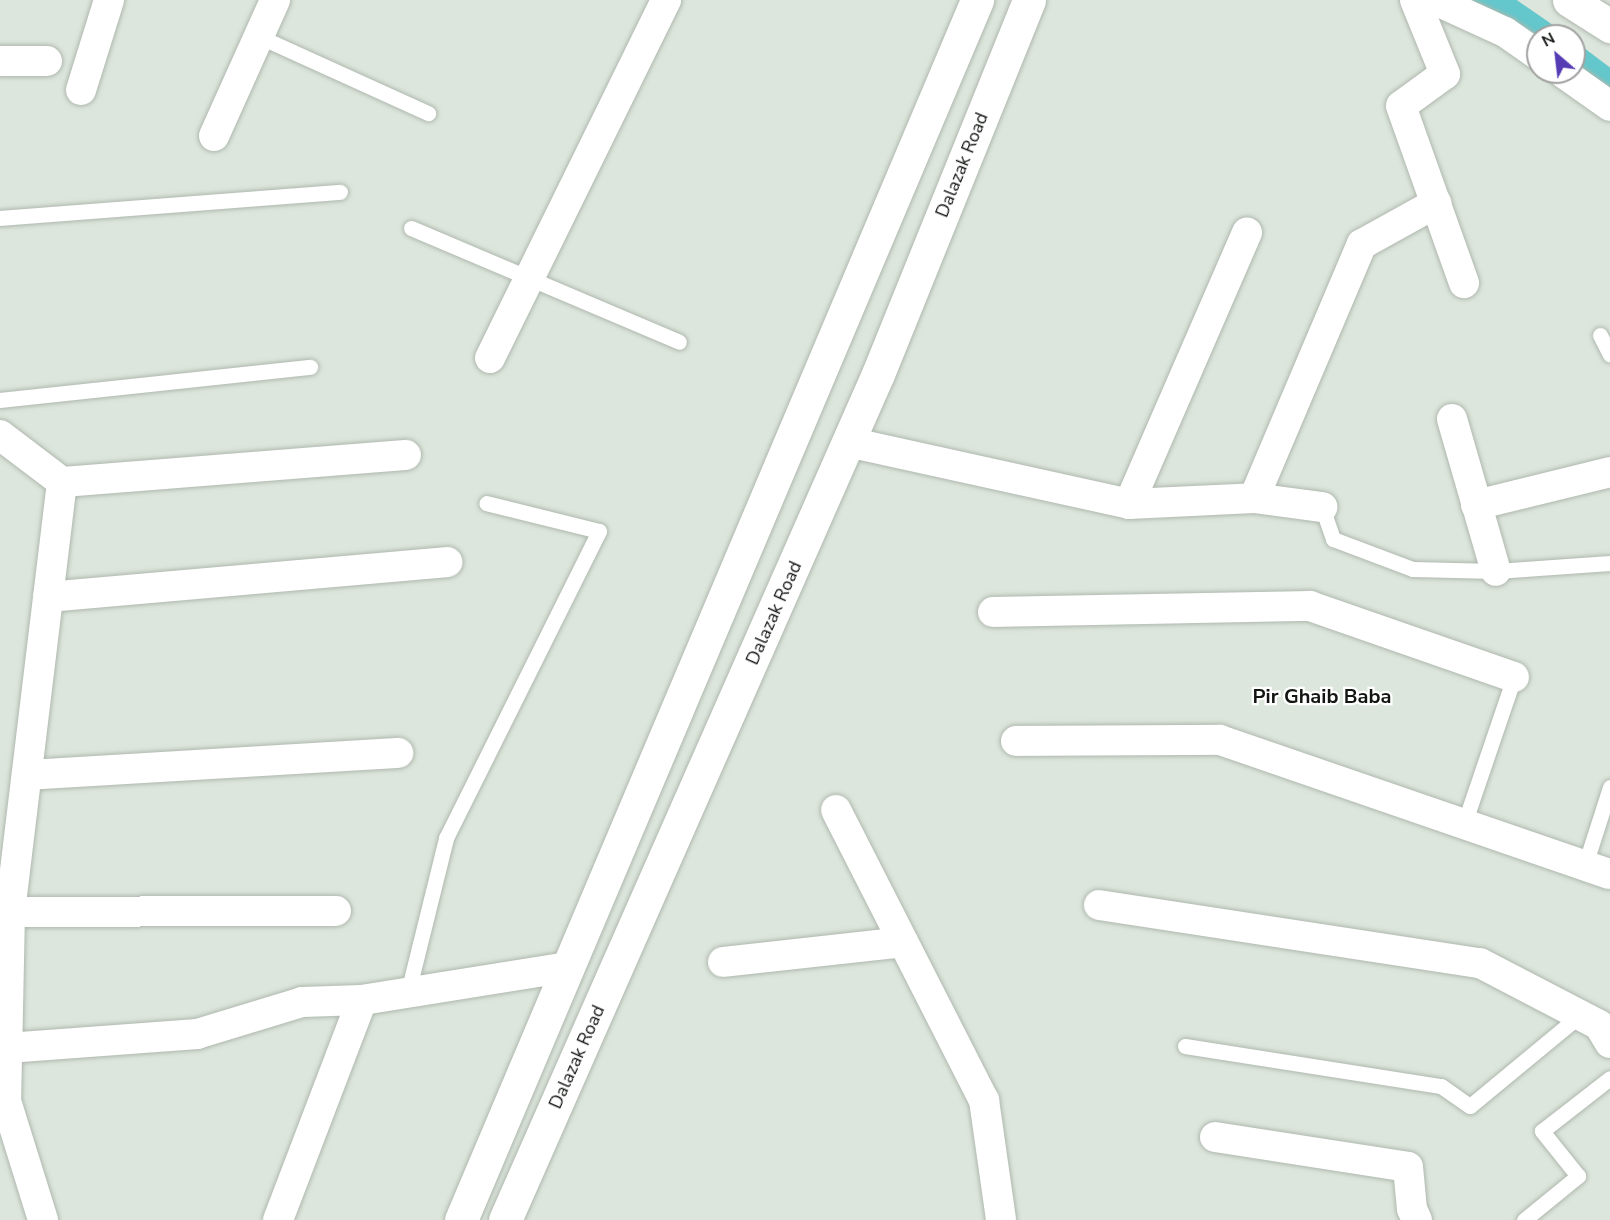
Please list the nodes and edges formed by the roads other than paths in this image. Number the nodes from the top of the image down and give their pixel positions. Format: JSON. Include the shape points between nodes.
{"nodes":[{"id":1,"x":109,"y":0,"type":"edge"},
{"id":2,"x":275,"y":0,"type":"edge"},
{"id":3,"x":666,"y":0,"type":"edge"},
{"id":4,"x":977,"y":0,"type":"edge"},
{"id":5,"x":1029,"y":0,"type":"edge"},
{"id":6,"x":1415,"y":0,"type":"edge"},
{"id":7,"x":1435,"y":0,"type":"edge"},
{"id":8,"x":1569,"y":0,"type":"edge"},
{"id":9,"x":1607,"y":21,"type":"edge"},
{"id":10,"x":258,"y":36,"type":"junction"},
{"id":11,"x":1526,"y":47,"type":"edge"},
{"id":12,"x":0,"y":61,"type":"edge"},
{"id":13,"x":47,"y":61,"type":"dead end"},
{"id":14,"x":1579,"y":84,"type":"edge"},
{"id":15,"x":81,"y":90,"type":"dead end"},
{"id":16,"x":1610,"y":105,"type":"edge"},
{"id":17,"x":428,"y":113,"type":"dead end"},
{"id":18,"x":214,"y":136,"type":"dead end"},
{"id":19,"x":340,"y":192,"type":"dead end"},
{"id":20,"x":1436,"y":203,"type":"junction"},
{"id":21,"x":0,"y":218,"type":"edge"},
{"id":22,"x":411,"y":228,"type":"dead end"},
{"id":23,"x":1247,"y":232,"type":"dead end"},
{"id":24,"x":530,"y":277,"type":"junction"},
{"id":25,"x":1464,"y":283,"type":"dead end"},
{"id":26,"x":1600,"y":335,"type":"dead end"},
{"id":27,"x":679,"y":342,"type":"dead end"},
{"id":28,"x":1610,"y":355,"type":"edge"},
{"id":29,"x":490,"y":358,"type":"dead end"},
{"id":30,"x":310,"y":367,"type":"dead end"},
{"id":31,"x":0,"y":399,"type":"edge"},
{"id":32,"x":1452,"y":419,"type":"dead end"},
{"id":33,"x":0,"y":435,"type":"edge"},
{"id":34,"x":848,"y":442,"type":"junction"},
{"id":35,"x":406,"y":454,"type":"dead end"},
{"id":36,"x":1610,"y":472,"type":"edge"},
{"id":37,"x":62,"y":482,"type":"junction"},
{"id":38,"x":1254,"y":498,"type":"junction"},
{"id":39,"x":486,"y":503,"type":"dead end"},
{"id":40,"x":1129,"y":504,"type":"junction"},
{"id":41,"x":1476,"y":505,"type":"junction"},
{"id":42,"x":1322,"y":507,"type":"joint"},
{"id":43,"x":447,"y":562,"type":"dead end"},
{"id":44,"x":1610,"y":563,"type":"edge"},
{"id":45,"x":1496,"y":571,"type":"junction"},
{"id":46,"x":48,"y":597,"type":"junction"},
{"id":47,"x":993,"y":612,"type":"dead end"},
{"id":48,"x":1514,"y":677,"type":"joint"},
{"id":49,"x":1016,"y":741,"type":"dead end"},
{"id":50,"x":398,"y":753,"type":"dead end"},
{"id":51,"x":27,"y":775,"type":"junction"},
{"id":52,"x":1610,"y":787,"type":"edge"},
{"id":53,"x":836,"y":810,"type":"dead end"},
{"id":54,"x":1464,"y":824,"type":"junction"},
{"id":55,"x":1597,"y":870,"type":"edge"},
{"id":56,"x":1099,"y":905,"type":"dead end"},
{"id":57,"x":336,"y":911,"type":"dead end"},
{"id":58,"x":5,"y":913,"type":"edge"},
{"id":59,"x":903,"y":942,"type":"junction"},
{"id":60,"x":723,"y":962,"type":"dead end"},
{"id":61,"x":566,"y":973,"type":"junction"},
{"id":62,"x":408,"y":992,"type":"junction"},
{"id":63,"x":605,"y":996,"type":"junction"},
{"id":64,"x":362,"y":1000,"type":"junction"},
{"id":65,"x":1580,"y":1015,"type":"junction"},
{"id":66,"x":1610,"y":1043,"type":"edge"},
{"id":67,"x":1185,"y":1046,"type":"dead end"},
{"id":68,"x":7,"y":1048,"type":"junction"},
{"id":69,"x":1610,"y":1078,"type":"edge"},
{"id":70,"x":1215,"y":1137,"type":"dead end"},
{"id":71,"x":43,"y":1220,"type":"edge"},
{"id":72,"x":278,"y":1220,"type":"edge"},
{"id":73,"x":461,"y":1220,"type":"edge"},
{"id":74,"x":505,"y":1220,"type":"edge"},
{"id":75,"x":1001,"y":1220,"type":"edge"},
{"id":76,"x":1417,"y":1220,"type":"edge"},
{"id":77,"x":1524,"y":1220,"type":"edge"}],
"edges":[{"from":1,"to":15,"type":"street"},
{"from":2,"to":10,"type":"street"},
{"from":3,"to":24,"type":"street"},
{"from":4,"to":61,"type":"main road"},
{"from":5,"to":34,"type":"main road","name":"Dalazak Road"},
{"from":6,"to":20,"type":"street","via":[[1445,74],[1401,106]]},
{"from":7,"to":11,"type":"street","via":[[1504,32]]},
{"from":8,"to":9,"type":"main road"},
{"from":10,"to":17,"type":"lane"},
{"from":10,"to":18,"type":"street"},
{"from":12,"to":13,"type":"street"},
{"from":14,"to":16,"type":"street"},
{"from":19,"to":21,"type":"lane"},
{"from":20,"to":25,"type":"street"},
{"from":20,"to":38,"type":"street","via":[[1362,244]]},
{"from":22,"to":24,"type":"lane"},
{"from":23,"to":40,"type":"street"},
{"from":24,"to":27,"type":"lane"},
{"from":24,"to":29,"type":"street"},
{"from":26,"to":28,"type":"lane"},
{"from":30,"to":31,"type":"lane"},
{"from":32,"to":41,"type":"street"},
{"from":33,"to":37,"type":"street"},
{"from":34,"to":40,"type":"street"},
{"from":34,"to":63,"type":"main road","name":"Dalazak Road"},
{"from":35,"to":37,"type":"street"},
{"from":36,"to":41,"type":"street"},
{"from":37,"to":46,"type":"street"},
{"from":38,"to":40,"type":"street"},
{"from":38,"to":42,"type":"street"},
{"from":39,"to":62,"type":"lane","via":[[599,531],[446,838]]},
{"from":41,"to":45,"type":"street"},
{"from":42,"to":45,"type":"lane","via":[[1333,539],[1413,569]]},
{"from":43,"to":46,"type":"street"},
{"from":44,"to":45,"type":"lane"},
{"from":46,"to":51,"type":"street"},
{"from":47,"to":48,"type":"street","via":[[1310,606]]},
{"from":48,"to":54,"type":"lane"},
{"from":49,"to":54,"type":"street","via":[[1220,740]]},
{"from":50,"to":51,"type":"street"},
{"from":51,"to":58,"type":"street"},
{"from":52,"to":55,"type":"lane"},
{"from":53,"to":59,"type":"street"},
{"from":54,"to":55,"type":"street"},
{"from":56,"to":65,"type":"street","via":[[1480,963]]},
{"from":57,"to":58,"type":"street"},
{"from":58,"to":68,"type":"street"},
{"from":59,"to":60,"type":"street"},
{"from":59,"to":75,"type":"street","via":[[984,1100]]},
{"from":61,"to":62,"type":"street"},
{"from":61,"to":63,"type":"main road"},
{"from":61,"to":73,"type":"main road"},
{"from":62,"to":64,"type":"street"},
{"from":63,"to":74,"type":"main road","name":"Dalazak Road"},
{"from":64,"to":68,"type":"street","via":[[302,1002],[197,1034]]},
{"from":64,"to":72,"type":"street"},
{"from":65,"to":66,"type":"street","via":[[1599,1025]]},
{"from":65,"to":67,"type":"lane","via":[[1470,1106],[1441,1086]]},
{"from":68,"to":71,"type":"street","via":[[6,1101]]},
{"from":69,"to":77,"type":"lane","via":[[1542,1131],[1578,1176]]},
{"from":70,"to":76,"type":"street","via":[[1408,1167],[1412,1209]]}]}
